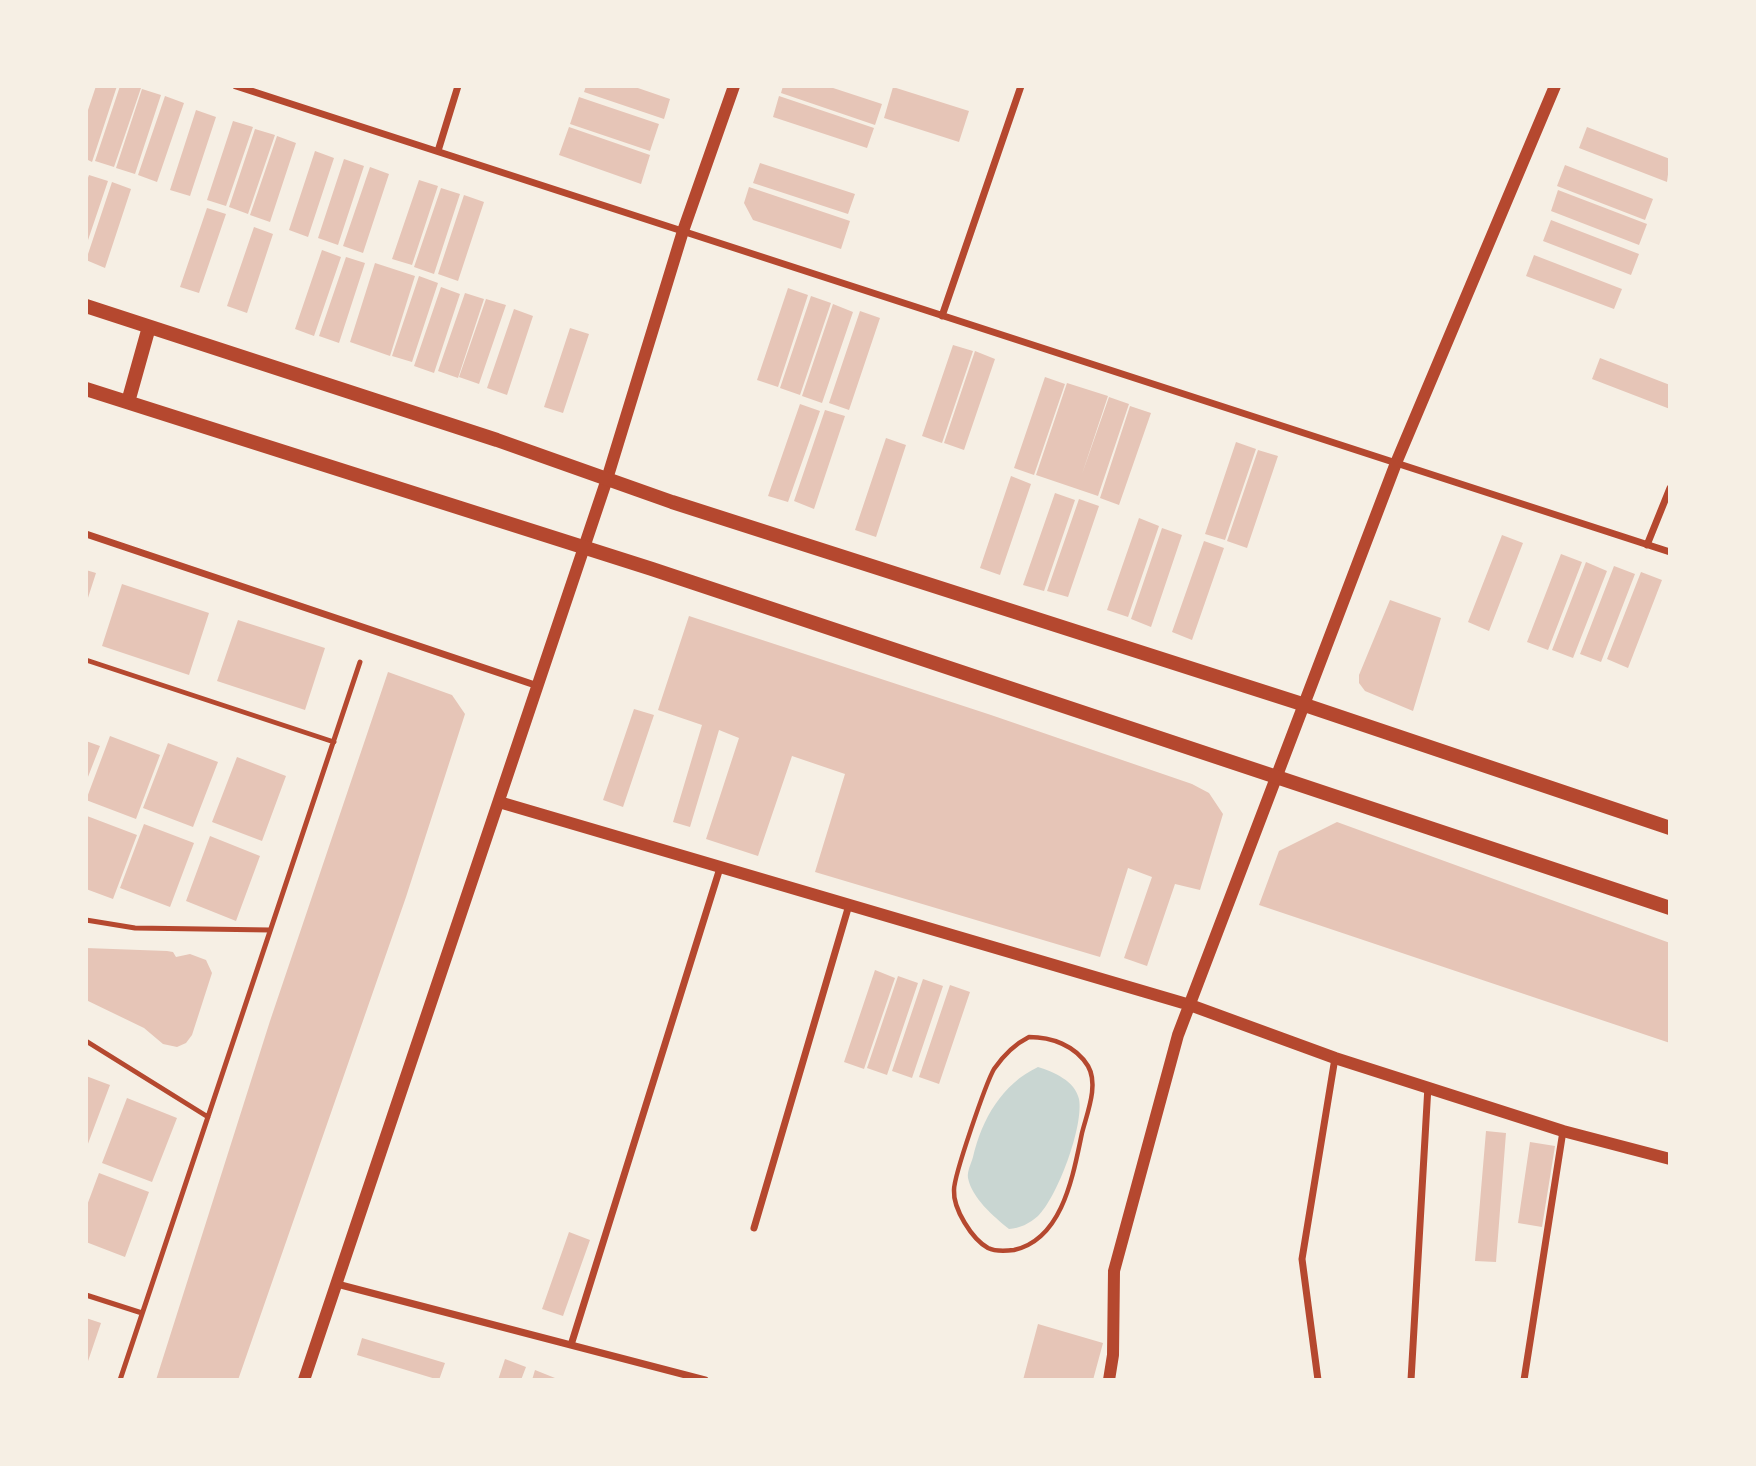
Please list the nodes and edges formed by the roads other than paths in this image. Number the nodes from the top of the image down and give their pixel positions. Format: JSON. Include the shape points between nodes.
{"nodes":[{"id":1,"x":236,"y":86,"type":"edge"},
{"id":2,"x":458,"y":86,"type":"edge"},
{"id":3,"x":733,"y":86,"type":"edge"},
{"id":4,"x":1021,"y":86,"type":"edge"},
{"id":5,"x":1555,"y":86,"type":"edge"},
{"id":6,"x":438,"y":151,"type":"junction"},
{"id":7,"x":683,"y":231,"type":"junction"},
{"id":8,"x":86,"y":306,"type":"edge"},
{"id":9,"x":942,"y":316,"type":"junction"},
{"id":10,"x":149,"y":327,"type":"junction"},
{"id":11,"x":86,"y":388,"type":"edge"},
{"id":12,"x":128,"y":401,"type":"junction"},
{"id":13,"x":1396,"y":463,"type":"junction"},
{"id":14,"x":607,"y":478,"type":"junction"},
{"id":15,"x":1670,"y":488,"type":"edge"},
{"id":16,"x":86,"y":534,"type":"edge"},
{"id":17,"x":1647,"y":545,"type":"junction"},
{"id":18,"x":584,"y":548,"type":"junction"},
{"id":19,"x":1670,"y":552,"type":"edge"},
{"id":20,"x":86,"y":660,"type":"edge"},
{"id":21,"x":360,"y":662,"type":"dead end"},
{"id":22,"x":538,"y":686,"type":"junction"},
{"id":23,"x":1303,"y":704,"type":"junction"},
{"id":24,"x":334,"y":742,"type":"junction"},
{"id":25,"x":1275,"y":776,"type":"junction"},
{"id":26,"x":499,"y":802,"type":"junction"},
{"id":27,"x":1670,"y":828,"type":"edge"},
{"id":28,"x":720,"y":867,"type":"junction"},
{"id":29,"x":849,"y":905,"type":"junction"},
{"id":30,"x":1670,"y":908,"type":"edge"},
{"id":31,"x":86,"y":920,"type":"edge"},
{"id":32,"x":270,"y":930,"type":"junction"},
{"id":33,"x":1189,"y":1005,"type":"junction"},
{"id":34,"x":86,"y":1041,"type":"edge"},
{"id":35,"x":1335,"y":1058,"type":"junction"},
{"id":36,"x":1428,"y":1086,"type":"junction"},
{"id":37,"x":208,"y":1118,"type":"junction"},
{"id":38,"x":1563,"y":1131,"type":"junction"},
{"id":39,"x":1670,"y":1159,"type":"edge"},
{"id":40,"x":754,"y":1228,"type":"dead end"},
{"id":41,"x":337,"y":1284,"type":"junction"},
{"id":42,"x":86,"y":1295,"type":"edge"},
{"id":43,"x":142,"y":1313,"type":"junction"},
{"id":44,"x":571,"y":1345,"type":"junction"},
{"id":45,"x":120,"y":1380,"type":"edge"},
{"id":46,"x":304,"y":1380,"type":"edge"},
{"id":47,"x":705,"y":1380,"type":"edge"},
{"id":48,"x":1109,"y":1380,"type":"edge"},
{"id":49,"x":1318,"y":1380,"type":"edge"},
{"id":50,"x":1410,"y":1380,"type":"edge"},
{"id":51,"x":1524,"y":1380,"type":"edge"}],
"edges":[{"from":1,"to":6,"type":"street"},
{"from":2,"to":6,"type":"street"},
{"from":3,"to":7,"type":"street"},
{"from":4,"to":9,"type":"street"},
{"from":5,"to":13,"type":"street"},
{"from":6,"to":7,"type":"street"},
{"from":7,"to":9,"type":"street"},
{"from":7,"to":14,"type":"street"},
{"from":8,"to":10,"type":"main road"},
{"from":9,"to":13,"type":"street"},
{"from":10,"to":12,"type":"main road"},
{"from":10,"to":14,"type":"main road"},
{"from":11,"to":12,"type":"main road"},
{"from":12,"to":18,"type":"main road"},
{"from":13,"to":17,"type":"street"},
{"from":13,"to":23,"type":"street"},
{"from":14,"to":18,"type":"street"},
{"from":14,"to":23,"type":"main road"},
{"from":15,"to":17,"type":"street"},
{"from":16,"to":22,"type":"street"},
{"from":17,"to":19,"type":"street"},
{"from":18,"to":22,"type":"street"},
{"from":18,"to":25,"type":"main road"},
{"from":20,"to":24,"type":"lane"},
{"from":21,"to":24,"type":"lane"},
{"from":22,"to":26,"type":"street"},
{"from":23,"to":25,"type":"street"},
{"from":23,"to":27,"type":"main road"},
{"from":24,"to":32,"type":"lane"},
{"from":25,"to":30,"type":"main road"},
{"from":25,"to":33,"type":"street"},
{"from":26,"to":28,"type":"street"},
{"from":26,"to":41,"type":"street"},
{"from":28,"to":29,"type":"street"},
{"from":28,"to":44,"type":"street"},
{"from":29,"to":33,"type":"street"},
{"from":29,"to":40,"type":"street"},
{"from":31,"to":32,"type":"lane","via":[[135,928]]},
{"from":32,"to":37,"type":"lane"},
{"from":33,"to":35,"type":"street"},
{"from":33,"to":48,"type":"street","via":[[1159,1096],[1114,1271]]},
{"from":34,"to":37,"type":"lane"},
{"from":35,"to":36,"type":"street"},
{"from":35,"to":49,"type":"street","via":[[1302,1259]]},
{"from":36,"to":38,"type":"street"},
{"from":36,"to":50,"type":"street"},
{"from":37,"to":43,"type":"lane"},
{"from":38,"to":39,"type":"street"},
{"from":38,"to":51,"type":"street"},
{"from":41,"to":44,"type":"street"},
{"from":41,"to":46,"type":"street"},
{"from":42,"to":43,"type":"lane"},
{"from":43,"to":45,"type":"lane"},
{"from":44,"to":47,"type":"street"}]}
